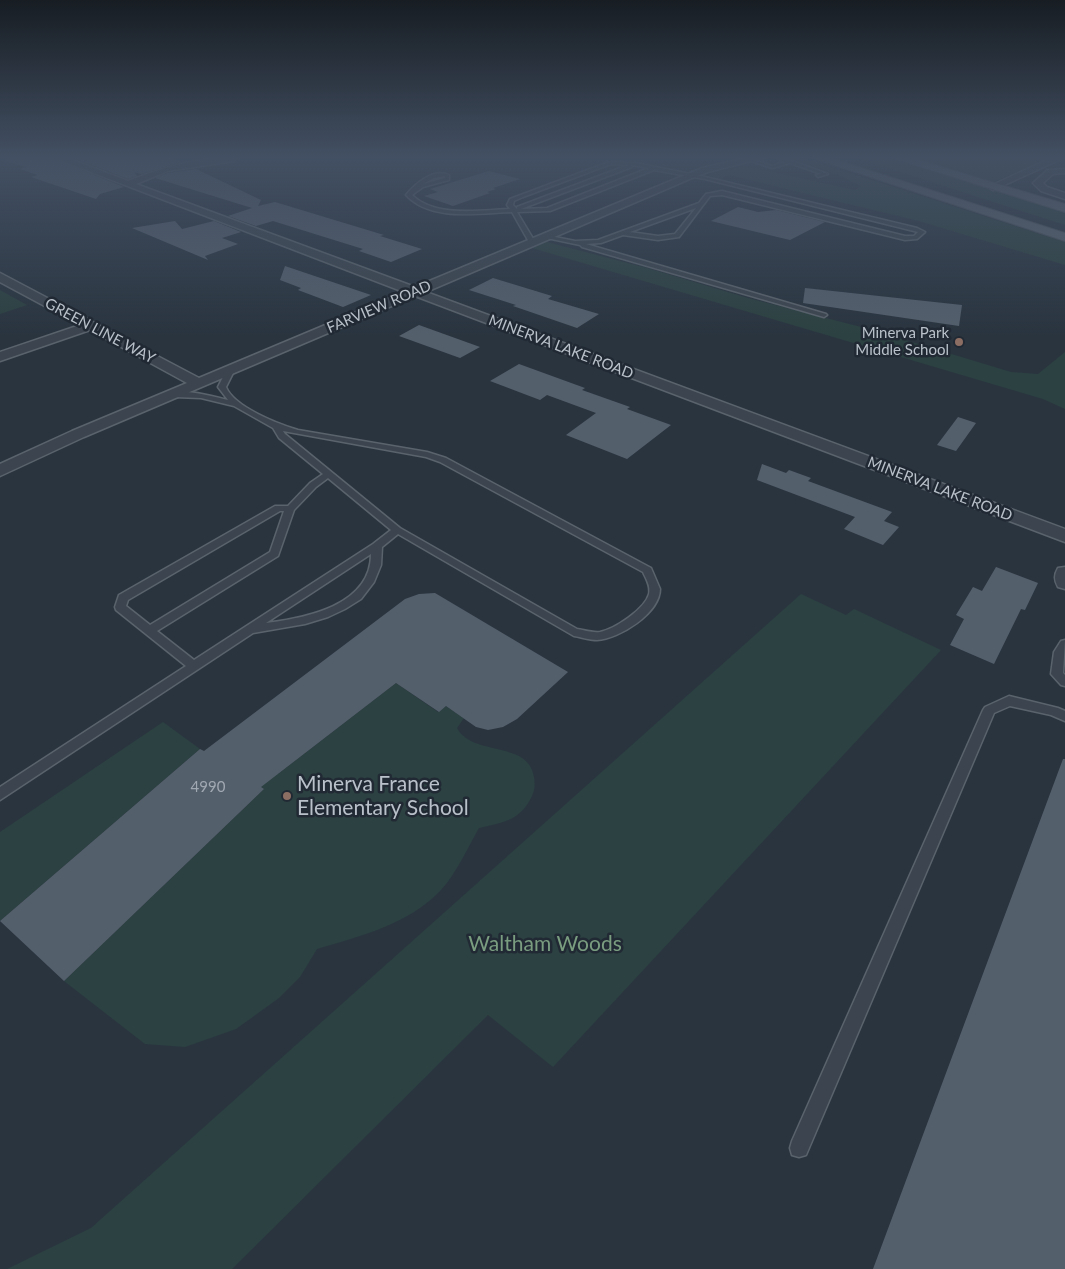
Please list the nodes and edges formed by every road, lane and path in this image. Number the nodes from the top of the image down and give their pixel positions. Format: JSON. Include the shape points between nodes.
{"nodes":[{"id":1,"x":214,"y":216,"type":"edge"},
{"id":2,"x":516,"y":216,"type":"edge"},
{"id":3,"x":595,"y":216,"type":"edge"},
{"id":4,"x":668,"y":216,"type":"edge"},
{"id":5,"x":692,"y":216,"type":"edge"},
{"id":6,"x":817,"y":216,"type":"edge"},
{"id":7,"x":862,"y":216,"type":"joint"},
{"id":8,"x":998,"y":216,"type":"edge"},
{"id":9,"x":1025,"y":216,"type":"edge"},
{"id":10,"x":849,"y":224,"type":"junction"},
{"id":11,"x":1065,"y":229,"type":"edge"},
{"id":12,"x":622,"y":233,"type":"junction"},
{"id":13,"x":545,"y":236,"type":"junction"},
{"id":14,"x":1065,"y":238,"type":"edge"},
{"id":15,"x":532,"y":242,"type":"junction"},
{"id":16,"x":583,"y":244,"type":"junction"},
{"id":17,"x":0,"y":277,"type":"edge"},
{"id":18,"x":416,"y":292,"type":"junction"},
{"id":19,"x":824,"y":315,"type":"dead end"},
{"id":20,"x":89,"y":326,"type":"junction"},
{"id":21,"x":0,"y":357,"type":"edge"},
{"id":22,"x":230,"y":371,"type":"junction"},
{"id":23,"x":200,"y":384,"type":"junction"},
{"id":24,"x":174,"y":395,"type":"junction"},
{"id":25,"x":236,"y":404,"type":"junction"},
{"id":26,"x":276,"y":426,"type":"junction"},
{"id":27,"x":0,"y":471,"type":"edge"},
{"id":28,"x":328,"y":474,"type":"junction"},
{"id":29,"x":290,"y":510,"type":"junction"},
{"id":30,"x":397,"y":530,"type":"junction"},
{"id":31,"x":1065,"y":536,"type":"edge"},
{"id":32,"x":376,"y":546,"type":"junction"},
{"id":33,"x":1065,"y":573,"type":"edge"},
{"id":34,"x":1065,"y":582,"type":"edge"},
{"id":35,"x":250,"y":629,"type":"junction"},
{"id":36,"x":150,"y":630,"type":"junction"},
{"id":37,"x":1065,"y":644,"type":"edge"},
{"id":38,"x":194,"y":666,"type":"junction"},
{"id":39,"x":1065,"y":682,"type":"edge"},
{"id":40,"x":1065,"y":716,"type":"edge"},
{"id":41,"x":0,"y":794,"type":"edge"},
{"id":42,"x":799,"y":1148,"type":"dead end"}],
"edges":[{"from":1,"to":18,"type":"street","name":"MINERVA LAKE ROAD"},
{"from":2,"to":15,"type":"lane"},
{"from":3,"to":13,"type":"street","name":"FARVIEW ROAD"},
{"from":4,"to":12,"type":"lane"},
{"from":5,"to":12,"type":"lane","via":[[676,236],[658,238]]},
{"from":6,"to":10,"type":"lane"},
{"from":7,"to":10,"type":"lane"},
{"from":7,"to":10,"type":"lane","via":[[922,232],[915,238],[905,238]]},
{"from":8,"to":14,"type":"main road"},
{"from":9,"to":11,"type":"main road"},
{"from":12,"to":16,"type":"lane"},
{"from":13,"to":15,"type":"street","name":"FARVIEW ROAD"},
{"from":13,"to":16,"type":"lane"},
{"from":15,"to":18,"type":"street","name":"FARVIEW ROAD"},
{"from":16,"to":19,"type":"lane"},
{"from":17,"to":20,"type":"street","name":"GREEN LINE WAY"},
{"from":18,"to":22,"type":"street","name":"FARVIEW ROAD"},
{"from":18,"to":31,"type":"street","name":"MINERVA LAKE ROAD"},
{"from":20,"to":21,"type":"street"},
{"from":20,"to":23,"type":"street","name":"GREEN LINE WAY"},
{"from":22,"to":23,"type":"street","name":"FARVIEW ROAD"},
{"from":22,"to":25,"type":"lane","via":[[222,387]]},
{"from":23,"to":24,"type":"street","name":"FARVIEW ROAD"},
{"from":24,"to":25,"type":"lane","via":[[201,396]]},
{"from":24,"to":27,"type":"street","name":"FARVIEW ROAD"},
{"from":25,"to":26,"type":"lane"},
{"from":26,"to":28,"type":"lane","via":[[282,436]]},
{"from":26,"to":30,"type":"lane","via":[[443,460],[647,570],[655,586],[653,597],[642,612],[617,631],[597,636],[574,632]]},
{"from":28,"to":29,"type":"lane"},
{"from":28,"to":30,"type":"lane"},
{"from":29,"to":36,"type":"lane","via":[[274,554]]},
{"from":29,"to":36,"type":"lane","via":[[278,508],[123,598],[120,607]]},
{"from":30,"to":32,"type":"lane"},
{"from":32,"to":35,"type":"lane"},
{"from":32,"to":35,"type":"lane","via":[[376,564],[371,578],[364,590],[349,601],[311,620]]},
{"from":33,"to":34,"type":"street"},
{"from":35,"to":38,"type":"lane"},
{"from":36,"to":38,"type":"lane"},
{"from":37,"to":39,"type":"lane","via":[[1060,652],[1057,674]]},
{"from":38,"to":41,"type":"lane"},
{"from":40,"to":42,"type":"lane","via":[[1009,702],[989,710]]}]}
